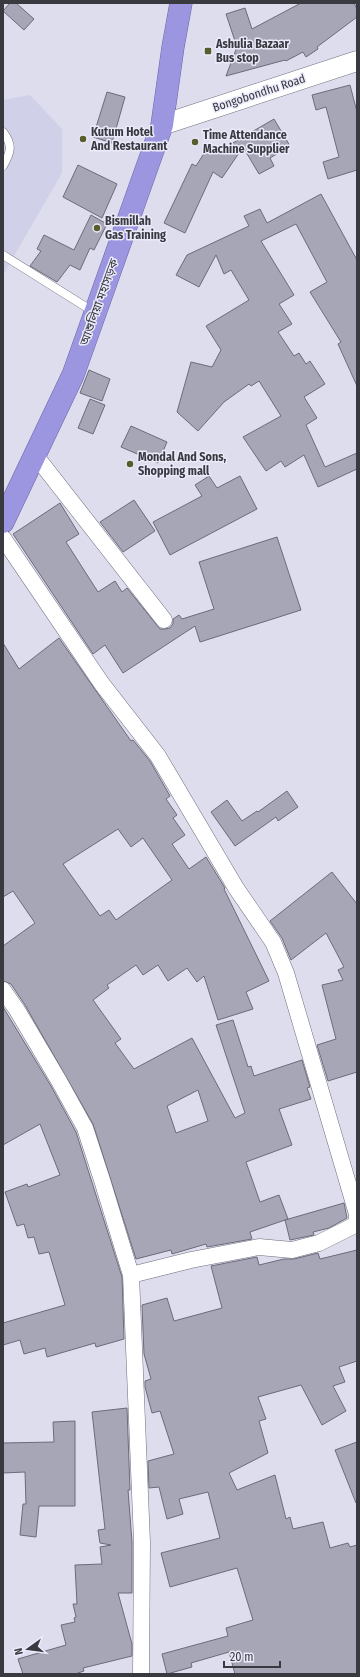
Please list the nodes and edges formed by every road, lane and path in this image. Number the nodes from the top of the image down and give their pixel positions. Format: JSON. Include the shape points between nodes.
{"nodes":[{"id":1,"x":181,"y":3,"type":"edge"},
{"id":2,"x":357,"y":61,"type":"edge"},
{"id":3,"x":162,"y":125,"type":"junction"},
{"id":4,"x":3,"y":132,"type":"edge"},
{"id":5,"x":3,"y":166,"type":"edge"},
{"id":6,"x":3,"y":255,"type":"edge"},
{"id":7,"x":95,"y":313,"type":"junction"},
{"id":8,"x":35,"y":455,"type":"junction"},
{"id":9,"x":9,"y":499,"type":"edge"},
{"id":10,"x":3,"y":522,"type":"edge"},
{"id":11,"x":3,"y":538,"type":"edge"},
{"id":12,"x":164,"y":620,"type":"dead end"},
{"id":13,"x":3,"y":990,"type":"edge"},
{"id":14,"x":357,"y":1214,"type":"edge"},
{"id":15,"x":357,"y":1218,"type":"edge"},
{"id":16,"x":131,"y":1275,"type":"junction"},
{"id":17,"x":141,"y":1674,"type":"edge"}],
"edges":[{"from":1,"to":3,"type":"highway","name":"আশুলিয়া মহাসড়ক"},
{"from":2,"to":3,"type":"street","name":"Bongobondhu Road"},
{"from":3,"to":7,"type":"highway","name":"আশুলিয়া মহাসড়ক"},
{"from":4,"to":5,"type":"lane","via":[[9,140],[10,153]]},
{"from":6,"to":7,"type":"lane"},
{"from":7,"to":8,"type":"highway","name":"আশুলিয়া মহাসড়ক","via":[[73,375]]},
{"from":8,"to":9,"type":"highway","name":"আশুলিয়া মহাসড়ক"},
{"from":8,"to":12,"type":"street"},
{"from":9,"to":10,"type":"highway","name":"আশুলিয়া মহাসড়ক"},
{"from":11,"to":14,"type":"street","via":[[102,684],[158,756],[236,888],[273,942],[286,973]]},
{"from":13,"to":16,"type":"street","via":[[85,1128]]},
{"from":15,"to":16,"type":"street","via":[[355,1225],[319,1243],[292,1250],[259,1248],[191,1260]]},
{"from":16,"to":17,"type":"street","via":[[142,1542]]}]}
